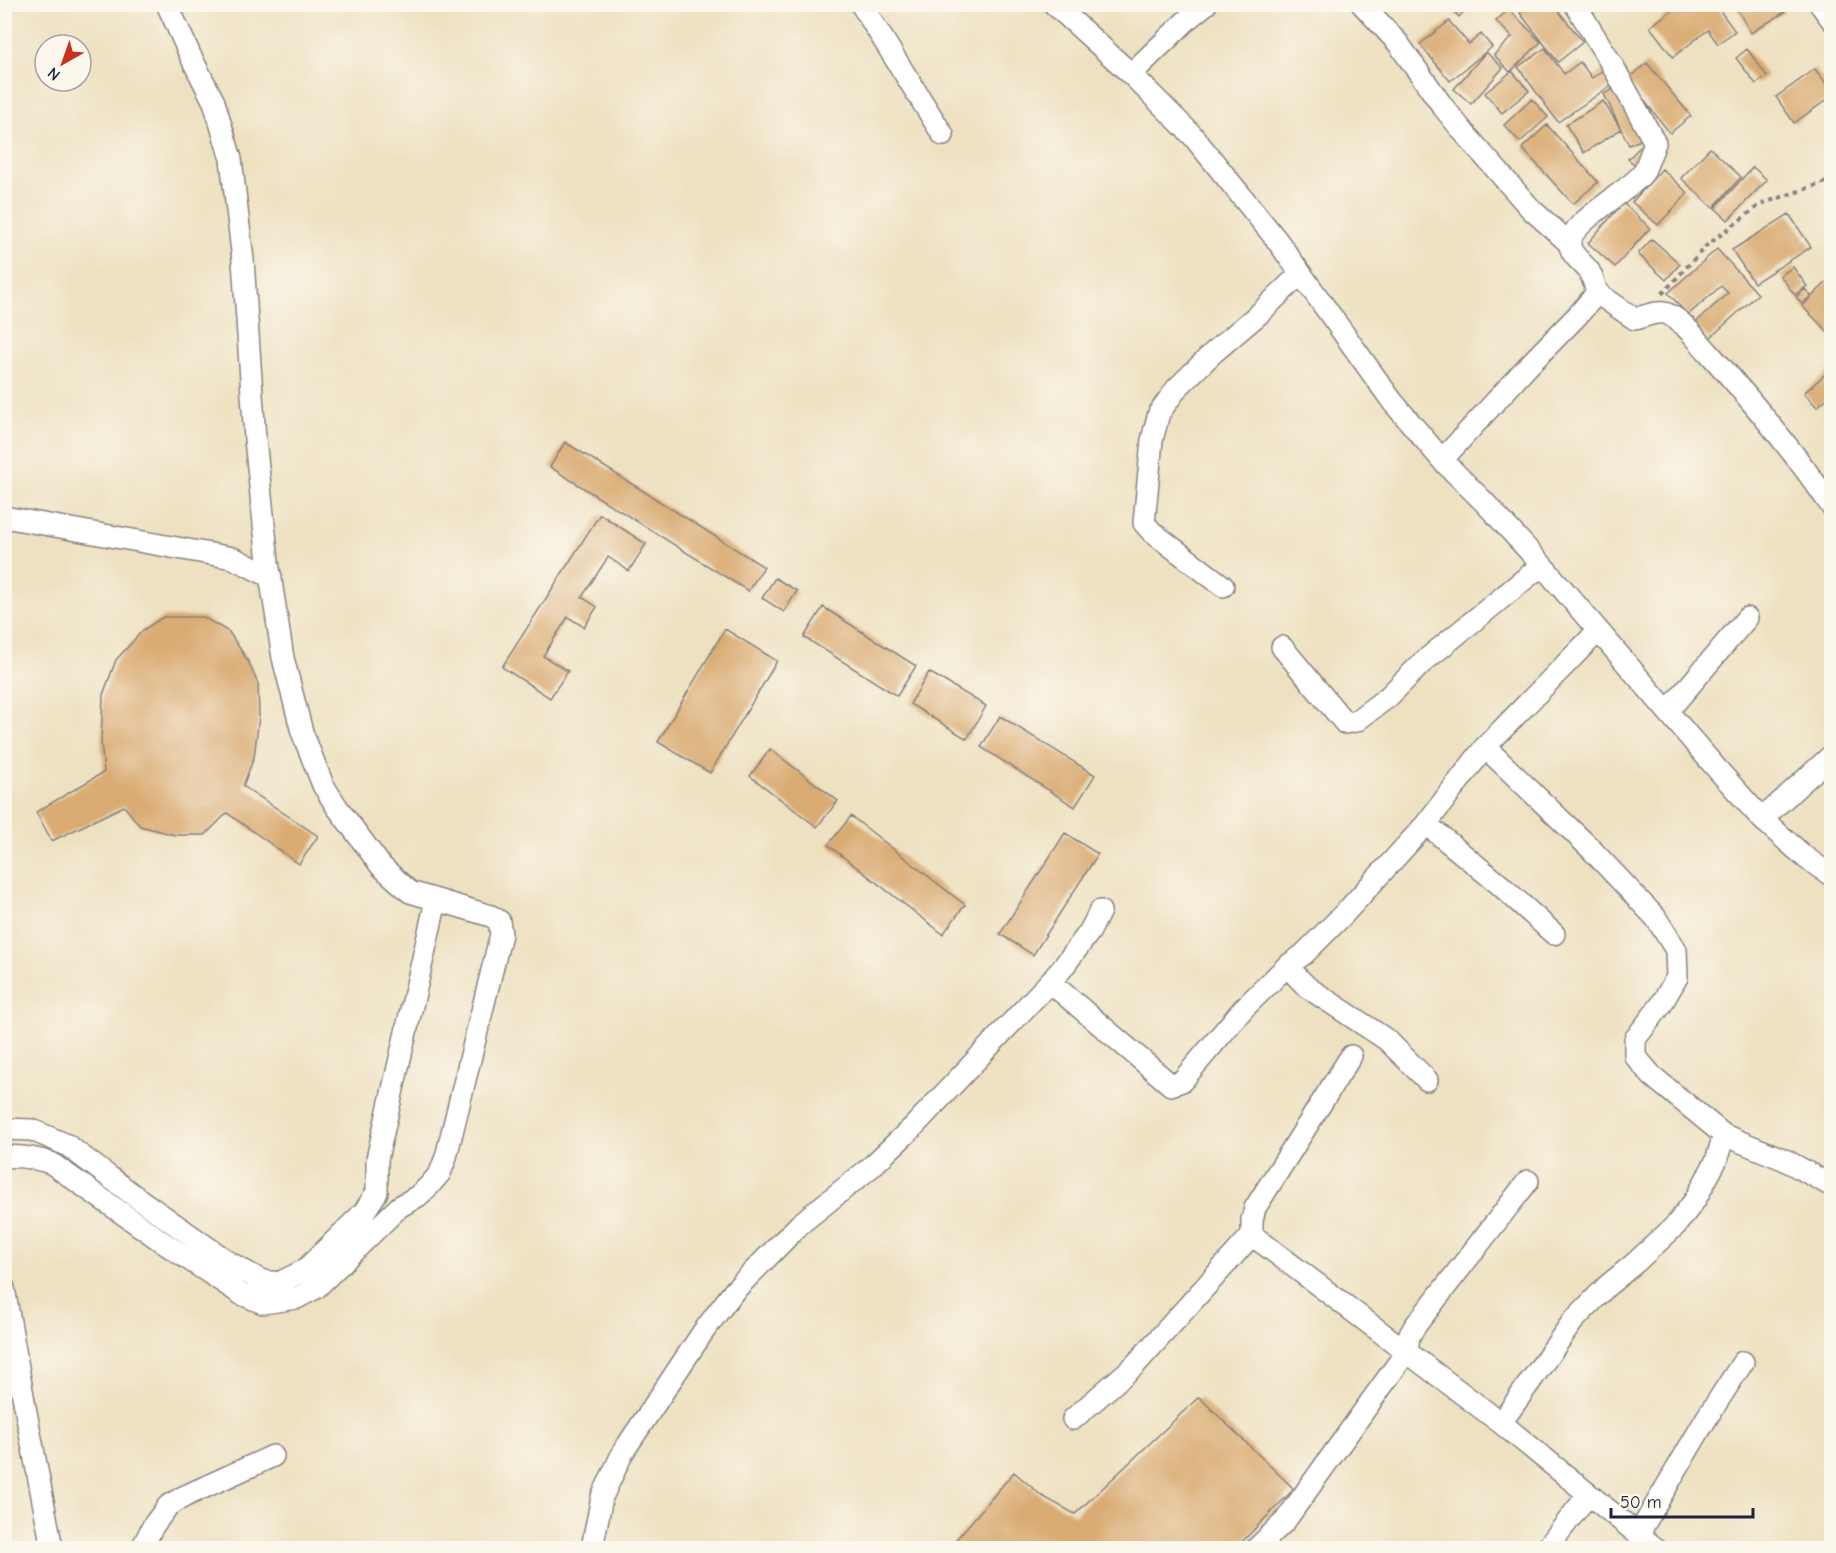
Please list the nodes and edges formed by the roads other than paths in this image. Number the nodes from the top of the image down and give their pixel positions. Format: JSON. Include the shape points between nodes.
{"nodes":[{"id":1,"x":167,"y":4,"type":"edge"},
{"id":2,"x":861,"y":4,"type":"edge"},
{"id":3,"x":1054,"y":4,"type":"edge"},
{"id":4,"x":1206,"y":4,"type":"edge"},
{"id":5,"x":1362,"y":4,"type":"edge"},
{"id":6,"x":1575,"y":4,"type":"edge"},
{"id":7,"x":1820,"y":4,"type":"edge"},
{"id":8,"x":1832,"y":20,"type":"edge"},
{"id":9,"x":1131,"y":74,"type":"junction"},
{"id":10,"x":943,"y":135,"type":"dead end"},
{"id":11,"x":1569,"y":243,"type":"junction"},
{"id":12,"x":1300,"y":274,"type":"junction"},
{"id":13,"x":1597,"y":293,"type":"junction"},
{"id":14,"x":1442,"y":460,"type":"junction"},
{"id":15,"x":1832,"y":507,"type":"edge"},
{"id":16,"x":4,"y":517,"type":"edge"},
{"id":17,"x":266,"y":540,"type":"junction"},
{"id":18,"x":233,"y":558,"type":"junction"},
{"id":19,"x":1542,"y":565,"type":"junction"},
{"id":20,"x":271,"y":577,"type":"junction"},
{"id":21,"x":1223,"y":586,"type":"dead end"},
{"id":22,"x":1747,"y":618,"type":"dead end"},
{"id":23,"x":1598,"y":631,"type":"junction"},
{"id":24,"x":1282,"y":647,"type":"dead end"},
{"id":25,"x":1668,"y":711,"type":"junction"},
{"id":26,"x":1485,"y":747,"type":"junction"},
{"id":27,"x":1832,"y":755,"type":"edge"},
{"id":28,"x":1762,"y":819,"type":"junction"},
{"id":29,"x":1426,"y":824,"type":"junction"},
{"id":30,"x":1832,"y":876,"type":"edge"},
{"id":31,"x":436,"y":901,"type":"junction"},
{"id":32,"x":1100,"y":911,"type":"dead end"},
{"id":33,"x":1554,"y":934,"type":"dead end"},
{"id":34,"x":1287,"y":966,"type":"junction"},
{"id":35,"x":1050,"y":982,"type":"junction"},
{"id":36,"x":1351,"y":1056,"type":"dead end"},
{"id":37,"x":1427,"y":1080,"type":"dead end"},
{"id":38,"x":4,"y":1129,"type":"edge"},
{"id":39,"x":1724,"y":1135,"type":"junction"},
{"id":40,"x":4,"y":1158,"type":"edge"},
{"id":41,"x":1528,"y":1181,"type":"dead end"},
{"id":42,"x":1832,"y":1186,"type":"edge"},
{"id":43,"x":1252,"y":1235,"type":"junction"},
{"id":44,"x":4,"y":1288,"type":"edge"},
{"id":45,"x":1407,"y":1352,"type":"junction"},
{"id":46,"x":1743,"y":1362,"type":"dead end"},
{"id":47,"x":1073,"y":1419,"type":"dead end"},
{"id":48,"x":1501,"y":1423,"type":"junction"},
{"id":49,"x":273,"y":1456,"type":"dead end"},
{"id":50,"x":1588,"y":1495,"type":"junction"},
{"id":51,"x":1638,"y":1535,"type":"junction"},
{"id":52,"x":52,"y":1548,"type":"edge"},
{"id":53,"x":142,"y":1548,"type":"edge"},
{"id":54,"x":592,"y":1548,"type":"edge"},
{"id":55,"x":1257,"y":1548,"type":"edge"},
{"id":56,"x":1547,"y":1548,"type":"edge"},
{"id":57,"x":1655,"y":1548,"type":"edge"}],
"edges":[{"from":1,"to":17,"type":"street","via":[[214,102],[231,159]]},
{"from":2,"to":10,"type":"street"},
{"from":3,"to":9,"type":"street"},
{"from":4,"to":9,"type":"street"},
{"from":5,"to":11,"type":"street","via":[[1398,43],[1466,135],[1531,209]]},
{"from":6,"to":11,"type":"street","via":[[1655,143],[1644,172],[1589,217],[1572,234]]},
{"from":7,"to":8,"type":"street"},
{"from":9,"to":12,"type":"street","via":[[1192,135]]},
{"from":11,"to":13,"type":"street","via":[[1595,282]]},
{"from":12,"to":14,"type":"street","via":[[1392,401]]},
{"from":12,"to":21,"type":"street","via":[[1177,388],[1159,413],[1152,440],[1144,523]]},
{"from":13,"to":14,"type":"street"},
{"from":13,"to":15,"type":"street","via":[[1635,319],[1668,313],[1688,328],[1774,430]]},
{"from":14,"to":19,"type":"street"},
{"from":16,"to":18,"type":"street"},
{"from":17,"to":18,"type":"street"},
{"from":17,"to":20,"type":"street"},
{"from":18,"to":20,"type":"street"},
{"from":19,"to":23,"type":"street"},
{"from":19,"to":24,"type":"street","via":[[1356,722],[1346,723]]},
{"from":20,"to":31,"type":"street","via":[[283,658],[302,732],[323,785],[381,866],[410,892]]},
{"from":22,"to":25,"type":"street"},
{"from":23,"to":25,"type":"street"},
{"from":23,"to":26,"type":"street"},
{"from":25,"to":28,"type":"street"},
{"from":26,"to":29,"type":"street"},
{"from":26,"to":39,"type":"street","via":[[1656,918],[1676,950],[1677,977],[1635,1039],[1635,1056],[1652,1076]]},
{"from":27,"to":28,"type":"street"},
{"from":28,"to":30,"type":"street"},
{"from":29,"to":33,"type":"street"},
{"from":29,"to":34,"type":"street","via":[[1344,914]]},
{"from":31,"to":38,"type":"street","via":[[377,1159],[377,1192],[364,1212],[305,1270],[279,1283],[262,1281],[230,1263],[66,1145],[32,1130]]},
{"from":31,"to":40,"type":"street","via":[[490,916],[499,921],[501,934],[446,1157],[440,1173],[418,1196],[399,1207],[316,1288],[297,1298],[263,1303],[241,1294],[51,1163],[35,1158]]},
{"from":32,"to":35,"type":"street","via":[[1090,931]]},
{"from":34,"to":35,"type":"street","via":[[1243,1009],[1182,1081],[1171,1085]]},
{"from":34,"to":37,"type":"street","via":[[1307,987],[1386,1040]]},
{"from":35,"to":54,"type":"street","via":[[914,1126],[871,1167],[800,1224],[734,1291],[623,1452],[602,1497]]},
{"from":36,"to":43,"type":"street","via":[[1255,1208]]},
{"from":39,"to":42,"type":"street","via":[[1785,1160]]},
{"from":39,"to":48,"type":"street","via":[[1716,1161],[1676,1225],[1573,1321]]},
{"from":41,"to":45,"type":"street","via":[[1415,1326]]},
{"from":43,"to":45,"type":"street"},
{"from":43,"to":47,"type":"street","via":[[1134,1366]]},
{"from":44,"to":52,"type":"street"},
{"from":45,"to":48,"type":"street"},
{"from":45,"to":55,"type":"street","via":[[1285,1521]]},
{"from":46,"to":51,"type":"street"},
{"from":48,"to":50,"type":"street"},
{"from":49,"to":53,"type":"street","via":[[168,1506]]},
{"from":50,"to":51,"type":"street"},
{"from":50,"to":56,"type":"street"},
{"from":51,"to":57,"type":"street"}]}
